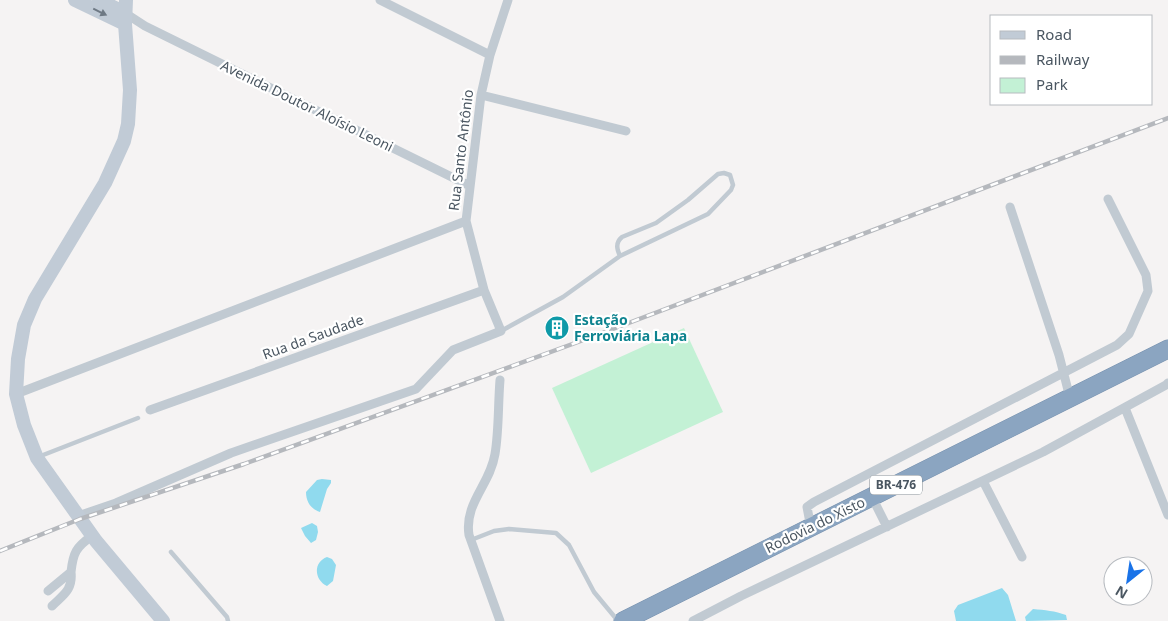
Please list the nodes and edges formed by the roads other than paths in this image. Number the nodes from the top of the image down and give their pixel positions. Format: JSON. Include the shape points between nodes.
{"nodes":[{"id":1,"x":75,"y":0,"type":"edge"},
{"id":2,"x":99,"y":0,"type":"edge"},
{"id":3,"x":380,"y":0,"type":"edge"},
{"id":4,"x":508,"y":0,"type":"edge"},
{"id":5,"x":125,"y":12,"type":"edge"},
{"id":6,"x":490,"y":55,"type":"junction"},
{"id":7,"x":481,"y":95,"type":"junction"},
{"id":8,"x":626,"y":131,"type":"dead end"},
{"id":9,"x":470,"y":186,"type":"junction"},
{"id":10,"x":1108,"y":199,"type":"dead end"},
{"id":11,"x":1010,"y":207,"type":"dead end"},
{"id":12,"x":466,"y":221,"type":"junction"},
{"id":13,"x":620,"y":256,"type":"junction"},
{"id":14,"x":484,"y":290,"type":"junction"},
{"id":15,"x":502,"y":331,"type":"junction"},
{"id":16,"x":1168,"y":349,"type":"edge"},
{"id":17,"x":1064,"y":372,"type":"junction"},
{"id":18,"x":500,"y":380,"type":"dead end"},
{"id":19,"x":1168,"y":383,"type":"edge"},
{"id":20,"x":16,"y":394,"type":"junction"},
{"id":21,"x":1070,"y":398,"type":"junction"},
{"id":22,"x":1125,"y":408,"type":"junction"},
{"id":23,"x":150,"y":410,"type":"dead end"},
{"id":24,"x":138,"y":418,"type":"dead end"},
{"id":25,"x":37,"y":458,"type":"junction"},
{"id":26,"x":983,"y":481,"type":"junction"},
{"id":27,"x":872,"y":497,"type":"junction"},
{"id":28,"x":1168,"y":515,"type":"edge"},
{"id":29,"x":78,"y":516,"type":"junction"},
{"id":30,"x":887,"y":527,"type":"junction"},
{"id":31,"x":810,"y":528,"type":"junction"},
{"id":32,"x":92,"y":536,"type":"junction"},
{"id":33,"x":471,"y":540,"type":"junction"},
{"id":34,"x":171,"y":552,"type":"dead end"},
{"id":35,"x":1022,"y":557,"type":"dead end"},
{"id":36,"x":70,"y":572,"type":"junction"},
{"id":37,"x":48,"y":591,"type":"dead end"},
{"id":38,"x":52,"y":606,"type":"dead end"},
{"id":39,"x":163,"y":621,"type":"edge"},
{"id":40,"x":228,"y":621,"type":"edge"},
{"id":41,"x":500,"y":621,"type":"edge"},
{"id":42,"x":618,"y":621,"type":"edge"},
{"id":43,"x":623,"y":621,"type":"edge"},
{"id":44,"x":693,"y":621,"type":"edge"}],
"edges":[{"from":1,"to":5,"type":"main road","name":"Avenida Doutor Aloísio Leoni","one_way":true},
{"from":2,"to":5,"type":"main road","name":"Avenida Doutor Aloísio Leoni"},
{"from":3,"to":6,"type":"street"},
{"from":4,"to":6,"type":"street","name":"Rua Santo Antônio"},
{"from":5,"to":9,"type":"street","name":"Avenida Doutor Aloísio Leoni","via":[[145,26]]},
{"from":5,"to":20,"type":"main road","via":[[130,90],[124,141],[105,183],[35,299],[24,325]]},
{"from":6,"to":7,"type":"street","name":"Rua Santo Antônio"},
{"from":7,"to":8,"type":"street"},
{"from":7,"to":9,"type":"street","name":"Rua Santo Antônio"},
{"from":9,"to":12,"type":"street","name":"Rua Santo Antônio"},
{"from":10,"to":17,"type":"street","via":[[1146,275],[1148,291],[1124,340]]},
{"from":11,"to":17,"type":"street"},
{"from":12,"to":14,"type":"street","name":"Rua Santo Antônio"},
{"from":12,"to":20,"type":"street"},
{"from":13,"to":13,"type":"lane","via":[[617,246],[622,237],[669,215],[718,174],[730,175],[731,190],[708,214]]},
{"from":13,"to":15,"type":"lane","via":[[563,297]]},
{"from":14,"to":15,"type":"street","name":"Rua Santo Antônio"},
{"from":14,"to":23,"type":"street","name":"Rua da Saudade"},
{"from":15,"to":29,"type":"street","via":[[453,350],[416,389],[231,453]]},
{"from":16,"to":21,"type":"highway","name":"Rodovia do Xisto","number":"BR-476"},
{"from":17,"to":21,"type":"street"},
{"from":17,"to":31,"type":"street","via":[[814,502],[807,507]]},
{"from":18,"to":33,"type":"street","via":[[495,454],[491,470],[470,510],[467,523]]},
{"from":19,"to":22,"type":"street"},
{"from":20,"to":25,"type":"main road"},
{"from":21,"to":27,"type":"highway","name":"Rodovia do Xisto","number":"BR-476"},
{"from":22,"to":26,"type":"street"},
{"from":22,"to":28,"type":"street"},
{"from":24,"to":25,"type":"lane"},
{"from":25,"to":29,"type":"main road"},
{"from":26,"to":30,"type":"street"},
{"from":26,"to":35,"type":"street"},
{"from":27,"to":30,"type":"street"},
{"from":27,"to":31,"type":"highway","name":"Rodovia do Xisto","number":"BR-476"},
{"from":29,"to":32,"type":"main road"},
{"from":30,"to":44,"type":"street"},
{"from":31,"to":43,"type":"highway","name":"Rodovia do Xisto","number":"BR-476"},
{"from":32,"to":36,"type":"street","via":[[81,543],[73,556]]},
{"from":32,"to":39,"type":"main road"},
{"from":33,"to":41,"type":"street"},
{"from":33,"to":42,"type":"lane","via":[[494,531],[556,533],[569,545],[594,592]]},
{"from":34,"to":40,"type":"lane"},
{"from":36,"to":37,"type":"street"},
{"from":36,"to":38,"type":"street","via":[[72,581],[67,592]]}]}
